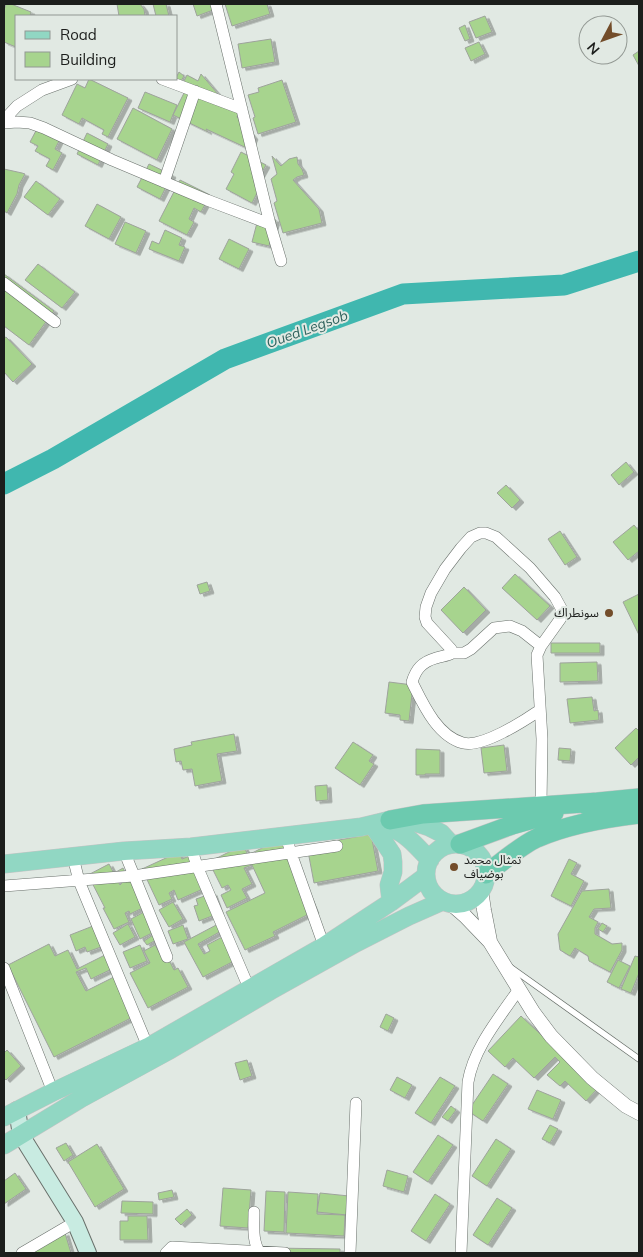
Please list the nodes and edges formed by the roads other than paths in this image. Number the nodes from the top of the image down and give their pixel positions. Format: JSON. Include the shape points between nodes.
{"nodes":[{"id":1,"x":216,"y":4,"type":"edge"},
{"id":2,"x":69,"y":80,"type":"edge"},
{"id":3,"x":165,"y":80,"type":"edge"},
{"id":4,"x":194,"y":91,"type":"junction"},
{"id":5,"x":242,"y":109,"type":"junction"},
{"id":6,"x":4,"y":122,"type":"edge"},
{"id":7,"x":164,"y":182,"type":"junction"},
{"id":8,"x":270,"y":224,"type":"junction"},
{"id":9,"x":281,"y":261,"type":"dead end"},
{"id":10,"x":4,"y":282,"type":"edge"},
{"id":11,"x":55,"y":322,"type":"dead end"},
{"id":12,"x":541,"y":646,"type":"junction"},
{"id":13,"x":452,"y":653,"type":"junction"},
{"id":14,"x":540,"y":710,"type":"junction"},
{"id":15,"x":639,"y":798,"type":"edge"},
{"id":16,"x":598,"y":802,"type":"junction"},
{"id":17,"x":541,"y":806,"type":"junction"},
{"id":18,"x":639,"y":814,"type":"edge"},
{"id":19,"x":375,"y":825,"type":"junction"},
{"id":20,"x":289,"y":844,"type":"junction"},
{"id":21,"x":456,"y":844,"type":"junction"},
{"id":22,"x":337,"y":846,"type":"dead end"},
{"id":23,"x":192,"y":847,"type":"junction"},
{"id":24,"x":124,"y":851,"type":"junction"},
{"id":25,"x":73,"y":857,"type":"junction"},
{"id":26,"x":4,"y":864,"type":"edge"},
{"id":27,"x":197,"y":866,"type":"junction"},
{"id":28,"x":428,"y":868,"type":"junction"},
{"id":29,"x":133,"y":876,"type":"junction"},
{"id":30,"x":79,"y":881,"type":"junction"},
{"id":31,"x":484,"y":882,"type":"junction"},
{"id":32,"x":4,"y":886,"type":"edge"},
{"id":33,"x":391,"y":902,"type":"junction"},
{"id":34,"x":447,"y":902,"type":"junction"},
{"id":35,"x":490,"y":942,"type":"junction"},
{"id":36,"x":324,"y":946,"type":"junction"},
{"id":37,"x":167,"y":958,"type":"dead end"},
{"id":38,"x":502,"y":961,"type":"junction"},
{"id":39,"x":4,"y":968,"type":"edge"},
{"id":40,"x":249,"y":988,"type":"junction"},
{"id":41,"x":519,"y":989,"type":"junction"},
{"id":42,"x":148,"y":1047,"type":"junction"},
{"id":43,"x":639,"y":1059,"type":"edge"},
{"id":44,"x":53,"y":1092,"type":"junction"},
{"id":45,"x":356,"y":1103,"type":"dead end"},
{"id":46,"x":639,"y":1113,"type":"edge"},
{"id":47,"x":11,"y":1114,"type":"edge"},
{"id":48,"x":20,"y":1135,"type":"junction"},
{"id":49,"x":4,"y":1145,"type":"edge"},
{"id":50,"x":254,"y":1212,"type":"dead end"},
{"id":51,"x":75,"y":1222,"type":"junction"},
{"id":52,"x":22,"y":1253,"type":"edge"},
{"id":53,"x":88,"y":1253,"type":"edge"},
{"id":54,"x":166,"y":1253,"type":"edge"},
{"id":55,"x":260,"y":1253,"type":"edge"},
{"id":56,"x":285,"y":1253,"type":"edge"},
{"id":57,"x":350,"y":1253,"type":"edge"},
{"id":58,"x":461,"y":1253,"type":"edge"}],
"edges":[{"from":1,"to":5,"type":"street"},
{"from":2,"to":6,"type":"street","via":[[42,90],[17,106]]},
{"from":3,"to":4,"type":"street"},
{"from":4,"to":5,"type":"street"},
{"from":4,"to":7,"type":"street"},
{"from":5,"to":8,"type":"street"},
{"from":6,"to":7,"type":"street","via":[[30,123],[44,128]]},
{"from":7,"to":8,"type":"street"},
{"from":8,"to":9,"type":"street"},
{"from":10,"to":11,"type":"street"},
{"from":12,"to":13,"type":"street","via":[[510,626],[494,628],[464,653]]},
{"from":12,"to":13,"type":"street","via":[[561,618],[561,608],[530,568],[492,534],[480,533],[471,537],[445,569],[426,607],[427,623]]},
{"from":12,"to":14,"type":"street","via":[[537,655]]},
{"from":13,"to":14,"type":"street","via":[[428,660],[416,671],[412,682],[433,720],[453,738],[464,743],[478,742],[509,729]]},
{"from":14,"to":17,"type":"street"},
{"from":15,"to":16,"type":"highway"},
{"from":16,"to":17,"type":"highway"},
{"from":16,"to":21,"type":"highway"},
{"from":17,"to":19,"type":"highway","via":[[424,814]]},
{"from":18,"to":31,"type":"highway","via":[[597,820],[536,839],[516,852]]},
{"from":19,"to":20,"type":"main road"},
{"from":19,"to":21,"type":"main road","via":[[414,822],[441,833]]},
{"from":19,"to":28,"type":"main road","via":[[395,830],[412,842]]},
{"from":19,"to":33,"type":"main road","via":[[394,862],[389,885]]},
{"from":20,"to":22,"type":"street"},
{"from":20,"to":23,"type":"main road"},
{"from":20,"to":27,"type":"street"},
{"from":20,"to":36,"type":"street"},
{"from":21,"to":28,"type":"main road","via":[[435,853]]},
{"from":21,"to":31,"type":"main road","via":[[468,846],[481,858],[485,865]]},
{"from":23,"to":24,"type":"main road"},
{"from":23,"to":27,"type":"street"},
{"from":24,"to":25,"type":"main road"},
{"from":24,"to":29,"type":"street"},
{"from":25,"to":26,"type":"main road"},
{"from":25,"to":30,"type":"street"},
{"from":27,"to":29,"type":"street"},
{"from":27,"to":40,"type":"street"},
{"from":28,"to":33,"type":"main road"},
{"from":28,"to":34,"type":"main road","via":[[431,891]]},
{"from":29,"to":30,"type":"street"},
{"from":29,"to":37,"type":"street"},
{"from":30,"to":32,"type":"street"},
{"from":30,"to":42,"type":"street"},
{"from":31,"to":34,"type":"main road","via":[[468,902]]},
{"from":31,"to":35,"type":"street","via":[[484,910]]},
{"from":33,"to":36,"type":"main road"},
{"from":34,"to":35,"type":"street"},
{"from":34,"to":48,"type":"main road","via":[[409,916],[356,943]]},
{"from":35,"to":38,"type":"street"},
{"from":36,"to":40,"type":"main road"},
{"from":38,"to":41,"type":"street"},
{"from":38,"to":43,"type":"lane"},
{"from":39,"to":44,"type":"street"},
{"from":40,"to":42,"type":"main road"},
{"from":41,"to":46,"type":"street","via":[[551,1036],[592,1078]]},
{"from":41,"to":58,"type":"street","via":[[471,1068]]},
{"from":42,"to":44,"type":"main road"},
{"from":44,"to":47,"type":"main road"},
{"from":45,"to":57,"type":"street"},
{"from":47,"to":48,"type":"main road"},
{"from":48,"to":49,"type":"main road"},
{"from":48,"to":51,"type":"main road"},
{"from":50,"to":55,"type":"street","via":[[254,1239]]},
{"from":51,"to":52,"type":"street"},
{"from":51,"to":53,"type":"main road"},
{"from":54,"to":55,"type":"street","via":[[172,1247]]},
{"from":55,"to":56,"type":"street"}]}
